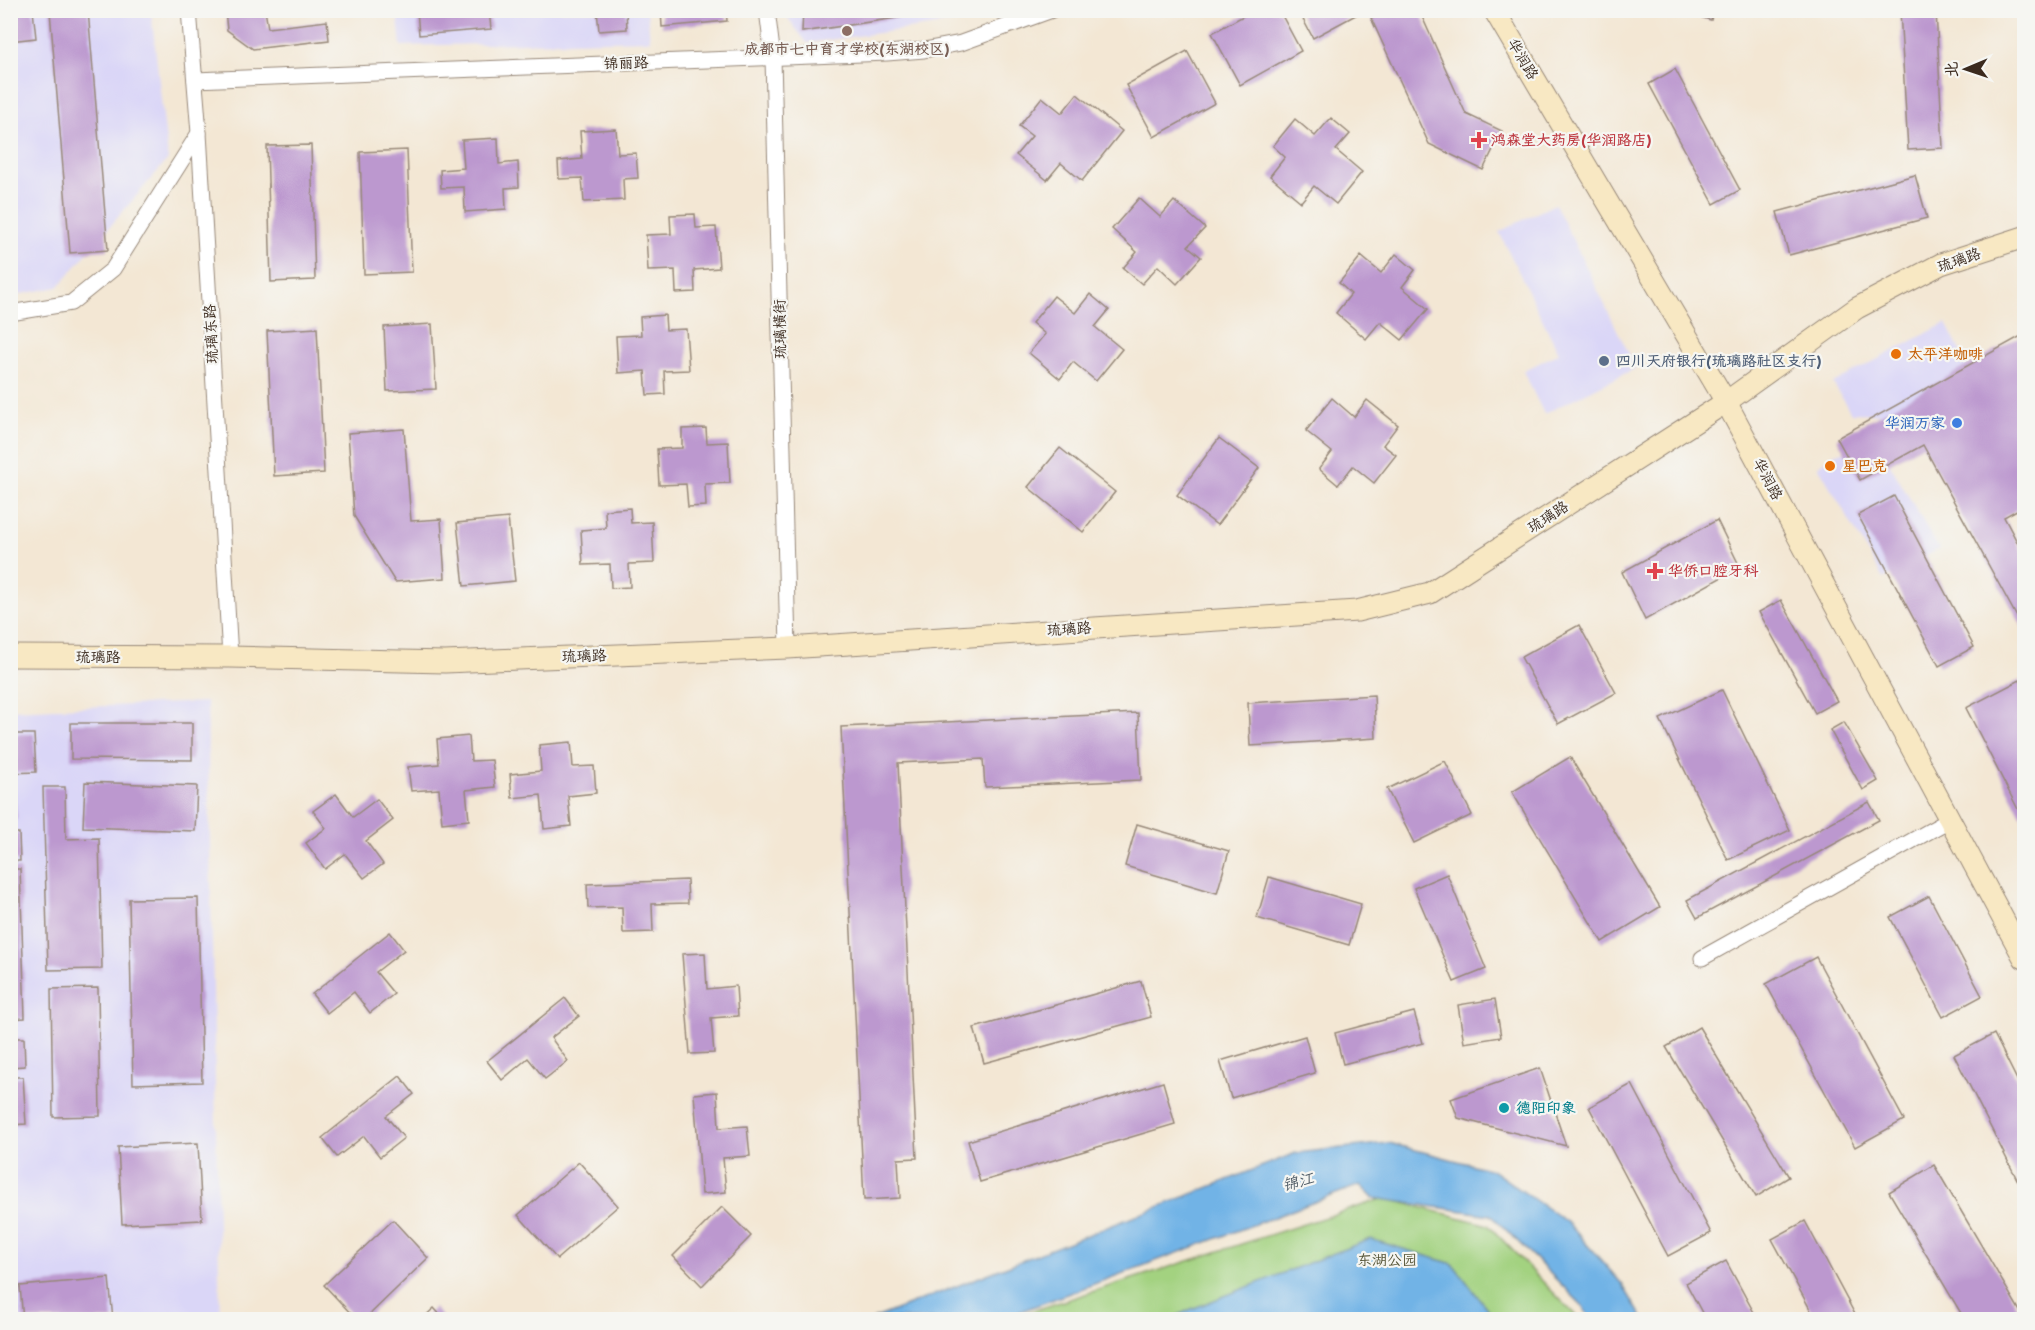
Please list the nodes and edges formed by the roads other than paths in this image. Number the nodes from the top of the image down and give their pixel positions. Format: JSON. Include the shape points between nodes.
{"nodes":[{"id":1,"x":189,"y":10,"type":"edge"},
{"id":2,"x":767,"y":10,"type":"edge"},
{"id":3,"x":1052,"y":10,"type":"edge"},
{"id":4,"x":1494,"y":10,"type":"edge"},
{"id":5,"x":773,"y":58,"type":"junction"},
{"id":6,"x":195,"y":80,"type":"junction"},
{"id":7,"x":199,"y":133,"type":"junction"},
{"id":8,"x":2025,"y":237,"type":"edge"},
{"id":9,"x":10,"y":313,"type":"edge"},
{"id":10,"x":1726,"y":402,"type":"junction"},
{"id":11,"x":788,"y":648,"type":"junction"},
{"id":12,"x":10,"y":656,"type":"edge"},
{"id":13,"x":230,"y":657,"type":"junction"},
{"id":14,"x":1951,"y":819,"type":"junction"},
{"id":15,"x":1702,"y":958,"type":"dead end"},
{"id":16,"x":2025,"y":958,"type":"edge"}],
"edges":[{"from":1,"to":6,"type":"street","name":"琉璃东路"},
{"from":2,"to":5,"type":"street","name":"琉璃横街"},
{"from":3,"to":5,"type":"street","name":"锦丽路","via":[[961,43],[924,50]]},
{"from":4,"to":10,"type":"street","name":"华润路"},
{"from":5,"to":6,"type":"street","name":"锦丽路"},
{"from":5,"to":11,"type":"street","name":"琉璃横街"},
{"from":6,"to":7,"type":"street","name":"琉璃东路"},
{"from":7,"to":9,"type":"street","via":[[113,269],[70,303]]},
{"from":7,"to":13,"type":"street","name":"琉璃东路"},
{"from":8,"to":10,"type":"street","name":"琉璃路","via":[[1941,264],[1857,308]]},
{"from":10,"to":11,"type":"street","name":"琉璃路","via":[[1430,593],[1357,611]]},
{"from":10,"to":14,"type":"street","name":"华润路"},
{"from":11,"to":13,"type":"street","name":"琉璃路","via":[[445,662]]},
{"from":12,"to":13,"type":"street","name":"琉璃路"},
{"from":14,"to":15,"type":"street"},
{"from":14,"to":16,"type":"street","name":"华润路"}]}
